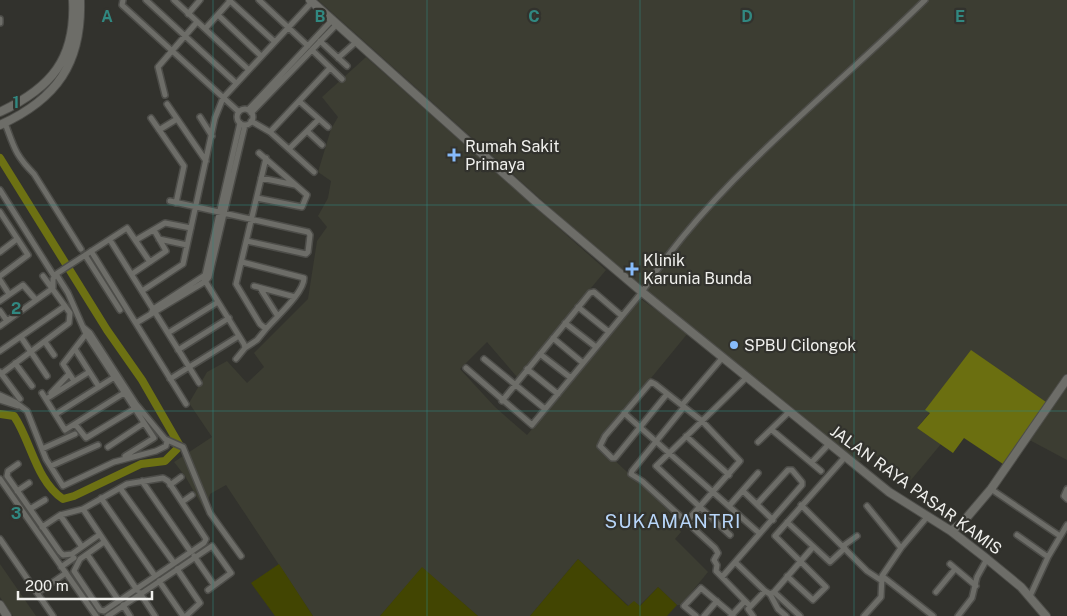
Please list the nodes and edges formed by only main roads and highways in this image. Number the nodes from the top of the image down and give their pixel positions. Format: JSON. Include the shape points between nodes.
{"nodes":[{"id":1,"x":73,"y":0,"type":"edge"},
{"id":2,"x":80,"y":0,"type":"edge"},
{"id":3,"x":311,"y":1,"type":"edge"},
{"id":4,"x":0,"y":112,"type":"edge"},
{"id":5,"x":2,"y":124,"type":"edge"},
{"id":6,"x":1067,"y":380,"type":"edge"},
{"id":7,"x":951,"y":531,"type":"junction"},
{"id":8,"x":0,"y":605,"type":"edge"},
{"id":9,"x":7,"y":616,"type":"edge"},
{"id":10,"x":1046,"y":616,"type":"edge"}],
"edges":[{"from":1,"to":4,"type":"main road","via":[[67,49],[60,66],[40,88]]},
{"from":2,"to":5,"type":"main road","via":[[79,32],[66,73],[46,96]]},
{"from":3,"to":7,"type":"main road","name":"JALAN RAYA PASAR KAMIS","via":[[642,292],[889,492]]},
{"from":6,"to":7,"type":"main road","via":[[991,490]]},
{"from":7,"to":10,"type":"main road","name":"JALAN RAYA PASAR KAMIS","via":[[1030,596]]},
{"from":8,"to":9,"type":"main road"}]}
